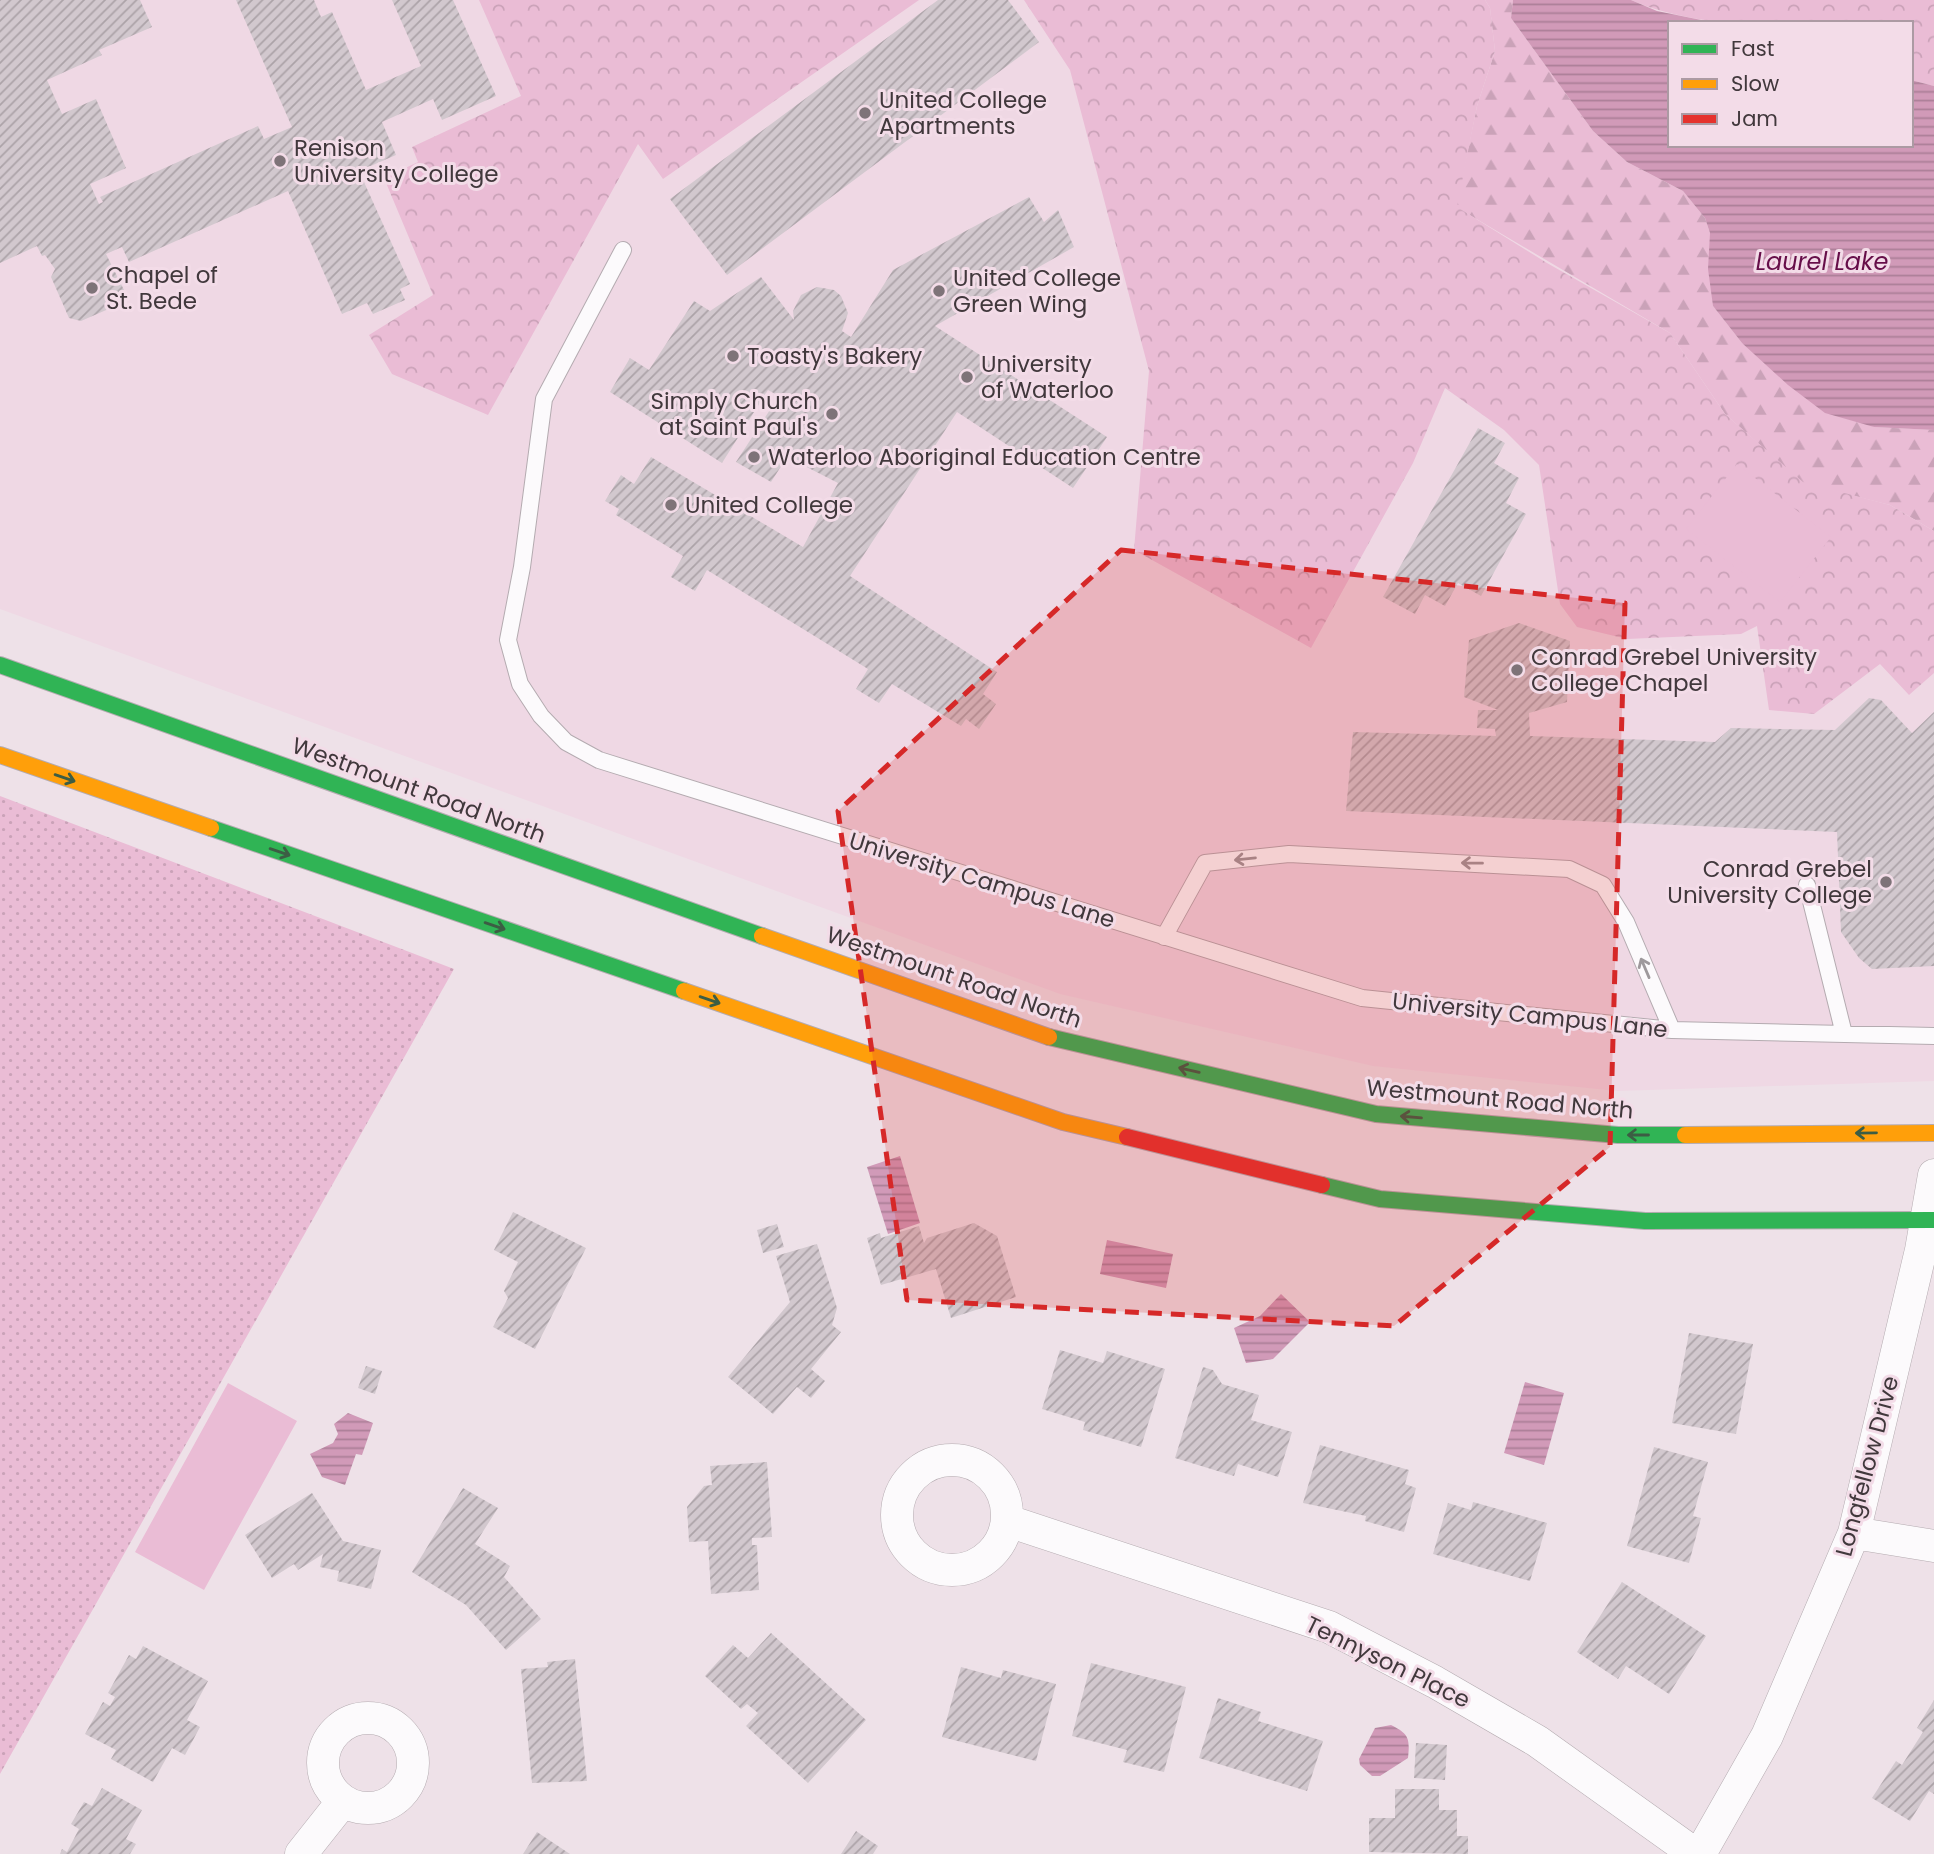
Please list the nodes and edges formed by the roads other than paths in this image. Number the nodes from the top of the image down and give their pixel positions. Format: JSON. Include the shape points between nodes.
{"nodes":[{"id":1,"x":623,"y":250,"type":"dead end"},
{"id":2,"x":0,"y":665,"type":"edge"},
{"id":3,"x":0,"y":755,"type":"edge"},
{"id":4,"x":1807,"y":885,"type":"dead end"},
{"id":5,"x":1164,"y":937,"type":"junction"},
{"id":6,"x":1672,"y":1030,"type":"junction"},
{"id":7,"x":1844,"y":1034,"type":"junction"},
{"id":8,"x":1934,"y":1036,"type":"edge"},
{"id":9,"x":1934,"y":1133,"type":"edge"},
{"id":10,"x":1934,"y":1175,"type":"edge"},
{"id":11,"x":1930,"y":1221,"type":"edge"},
{"id":12,"x":1008,"y":1521,"type":"dead end"},
{"id":13,"x":1854,"y":1533,"type":"junction"},
{"id":14,"x":1934,"y":1546,"type":"edge"},
{"id":15,"x":343,"y":1801,"type":"dead end"},
{"id":16,"x":301,"y":1854,"type":"edge"},
{"id":17,"x":1698,"y":1854,"type":"edge"}],
"edges":[{"from":1,"to":5,"type":"lane","name":"University Campus Lane","via":[[544,398],[508,640],[520,684],[541,716],[566,742],[599,760]]},
{"from":9,"to":2,"type":"main road","name":"Westmount Road North","one_way":true,"via":[[1618,1135],[1376,1114],[1040,1035]]},
{"from":3,"to":11,"type":"main road","one_way":true,"via":[[1089,1129],[1380,1199],[1645,1221]]},
{"from":4,"to":7,"type":"lane"},
{"from":5,"to":6,"type":"lane","name":"University Campus Lane","via":[[1362,998]]},
{"from":6,"to":5,"type":"lane","one_way":true,"via":[[1626,922],[1603,885],[1569,869],[1290,854],[1205,863]]},
{"from":6,"to":7,"type":"lane","name":"University Campus Lane"},
{"from":7,"to":8,"type":"lane","name":"University Campus Lane"},
{"from":10,"to":11,"type":"street","name":"Longfellow Drive"},
{"from":11,"to":13,"type":"street","name":"Longfellow Drive"},
{"from":12,"to":17,"type":"street","name":"Tennyson Place","via":[[1329,1628],[1536,1741]]},
{"from":13,"to":14,"type":"street"},
{"from":13,"to":17,"type":"street","name":"Longfellow Drive","via":[[1768,1736]]},
{"from":15,"to":16,"type":"street"}]}
